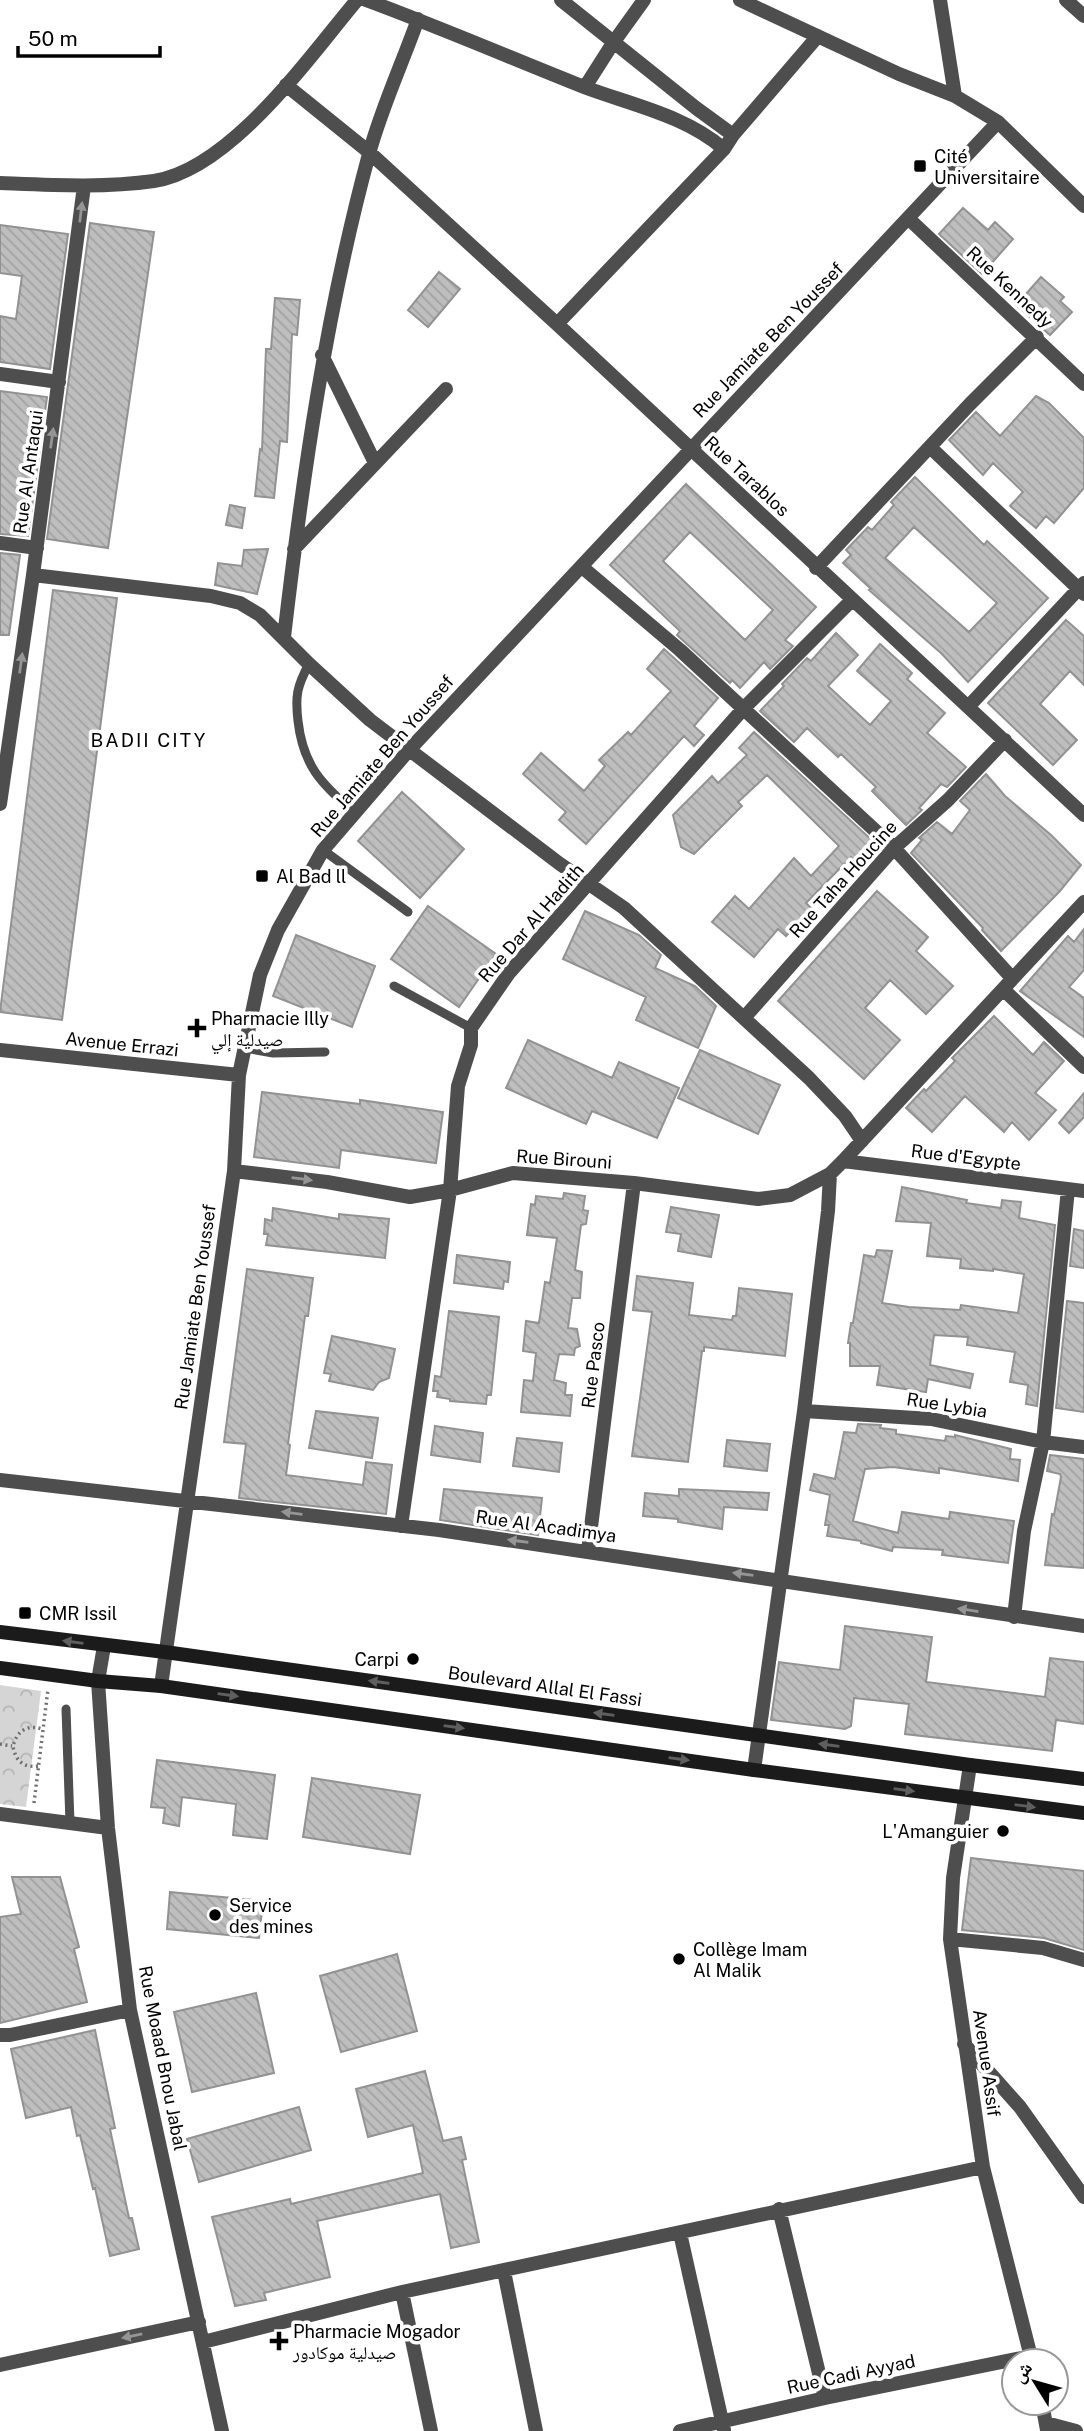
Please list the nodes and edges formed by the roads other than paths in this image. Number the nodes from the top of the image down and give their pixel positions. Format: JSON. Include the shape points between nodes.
{"nodes":[{"id":1,"x":357,"y":0,"type":"edge"},
{"id":2,"x":366,"y":0,"type":"edge"},
{"id":3,"x":561,"y":0,"type":"edge"},
{"id":4,"x":644,"y":0,"type":"edge"},
{"id":5,"x":740,"y":0,"type":"edge"},
{"id":6,"x":940,"y":0,"type":"edge"},
{"id":7,"x":1066,"y":0,"type":"edge"},
{"id":8,"x":1083,"y":12,"type":"edge"},
{"id":9,"x":418,"y":19,"type":"junction"},
{"id":10,"x":818,"y":36,"type":"junction"},
{"id":11,"x":613,"y":43,"type":"junction"},
{"id":12,"x":286,"y":85,"type":"junction"},
{"id":13,"x":585,"y":87,"type":"junction"},
{"id":14,"x":956,"y":96,"type":"junction"},
{"id":15,"x":998,"y":122,"type":"junction"},
{"id":16,"x":733,"y":135,"type":"junction"},
{"id":17,"x":724,"y":149,"type":"junction"},
{"id":18,"x":369,"y":152,"type":"junction"},
{"id":19,"x":0,"y":183,"type":"edge"},
{"id":20,"x":85,"y":186,"type":"junction"},
{"id":21,"x":1084,"y":206,"type":"edge"},
{"id":22,"x":909,"y":219,"type":"junction"},
{"id":23,"x":557,"y":324,"type":"junction"},
{"id":24,"x":1037,"y":337,"type":"junction"},
{"id":25,"x":322,"y":355,"type":"junction"},
{"id":26,"x":0,"y":374,"type":"edge"},
{"id":27,"x":59,"y":382,"type":"junction"},
{"id":28,"x":1084,"y":384,"type":"edge"},
{"id":29,"x":446,"y":389,"type":"dead end"},
{"id":30,"x":930,"y":447,"type":"junction"},
{"id":31,"x":691,"y":449,"type":"junction"},
{"id":32,"x":375,"y":463,"type":"junction"},
{"id":33,"x":0,"y":543,"type":"edge"},
{"id":34,"x":37,"y":548,"type":"junction"},
{"id":35,"x":294,"y":549,"type":"junction"},
{"id":36,"x":582,"y":567,"type":"junction"},
{"id":37,"x":816,"y":568,"type":"junction"},
{"id":38,"x":33,"y":575,"type":"junction"},
{"id":39,"x":1082,"y":589,"type":"edge"},
{"id":40,"x":852,"y":600,"type":"junction"},
{"id":41,"x":284,"y":637,"type":"junction"},
{"id":42,"x":309,"y":664,"type":"junction"},
{"id":43,"x":7,"y":706,"type":"edge"},
{"id":44,"x":968,"y":707,"type":"junction"},
{"id":45,"x":744,"y":708,"type":"junction"},
{"id":46,"x":1005,"y":740,"type":"junction"},
{"id":47,"x":409,"y":750,"type":"junction"},
{"id":48,"x":0,"y":804,"type":"edge"},
{"id":49,"x":354,"y":812,"type":"junction"},
{"id":50,"x":1084,"y":815,"type":"edge"},
{"id":51,"x":894,"y":848,"type":"junction"},
{"id":52,"x":323,"y":850,"type":"junction"},
{"id":53,"x":588,"y":885,"type":"junction"},
{"id":54,"x":1084,"y":902,"type":"edge"},
{"id":55,"x":408,"y":912,"type":"dead end"},
{"id":56,"x":1008,"y":984,"type":"junction"},
{"id":57,"x":394,"y":986,"type":"dead end"},
{"id":58,"x":744,"y":1018,"type":"junction"},
{"id":59,"x":471,"y":1028,"type":"junction"},
{"id":60,"x":245,"y":1048,"type":"junction"},
{"id":61,"x":0,"y":1050,"type":"edge"},
{"id":62,"x":325,"y":1052,"type":"dead end"},
{"id":63,"x":1084,"y":1067,"type":"edge"},
{"id":64,"x":239,"y":1075,"type":"junction"},
{"id":65,"x":862,"y":1141,"type":"junction"},
{"id":66,"x":843,"y":1161,"type":"junction"},
{"id":67,"x":234,"y":1171,"type":"junction"},
{"id":68,"x":830,"y":1174,"type":"junction"},
{"id":69,"x":634,"y":1183,"type":"junction"},
{"id":70,"x":1068,"y":1189,"type":"junction"},
{"id":71,"x":450,"y":1190,"type":"junction"},
{"id":72,"x":1084,"y":1191,"type":"edge"},
{"id":73,"x":804,"y":1411,"type":"junction"},
{"id":74,"x":1043,"y":1442,"type":"junction"},
{"id":75,"x":1084,"y":1447,"type":"edge"},
{"id":76,"x":0,"y":1480,"type":"edge"},
{"id":77,"x":187,"y":1501,"type":"junction"},
{"id":78,"x":401,"y":1526,"type":"junction"},
{"id":79,"x":588,"y":1551,"type":"junction"},
{"id":80,"x":781,"y":1580,"type":"junction"},
{"id":81,"x":1014,"y":1617,"type":"junction"},
{"id":82,"x":1084,"y":1626,"type":"edge"},
{"id":83,"x":0,"y":1632,"type":"edge"},
{"id":84,"x":104,"y":1646,"type":"junction"},
{"id":85,"x":165,"y":1652,"type":"junction"},
{"id":86,"x":0,"y":1668,"type":"edge"},
{"id":87,"x":98,"y":1681,"type":"junction"},
{"id":88,"x":161,"y":1686,"type":"junction"},
{"id":89,"x":66,"y":1709,"type":"dead end"},
{"id":90,"x":759,"y":1735,"type":"junction"},
{"id":91,"x":970,"y":1765,"type":"junction"},
{"id":92,"x":754,"y":1770,"type":"junction"},
{"id":93,"x":1084,"y":1779,"type":"edge"},
{"id":94,"x":966,"y":1799,"type":"junction"},
{"id":95,"x":1084,"y":1813,"type":"edge"},
{"id":96,"x":0,"y":1814,"type":"edge"},
{"id":97,"x":71,"y":1823,"type":"junction"},
{"id":98,"x":108,"y":1828,"type":"junction"},
{"id":99,"x":950,"y":1939,"type":"junction"},
{"id":100,"x":1084,"y":1960,"type":"edge"},
{"id":101,"x":130,"y":2010,"type":"junction"},
{"id":102,"x":0,"y":2035,"type":"edge"},
{"id":103,"x":964,"y":2044,"type":"junction"},
{"id":104,"x":983,"y":2167,"type":"junction"},
{"id":105,"x":1084,"y":2197,"type":"edge"},
{"id":106,"x":779,"y":2210,"type":"junction"},
{"id":107,"x":680,"y":2233,"type":"junction"},
{"id":108,"x":504,"y":2271,"type":"junction"},
{"id":109,"x":402,"y":2292,"type":"junction"},
{"id":110,"x":199,"y":2322,"type":"junction"},
{"id":111,"x":203,"y":2342,"type":"junction"},
{"id":112,"x":1029,"y":2347,"type":"edge"},
{"id":113,"x":1000,"y":2364,"type":"edge"},
{"id":114,"x":0,"y":2365,"type":"edge"},
{"id":115,"x":825,"y":2398,"type":"junction"},
{"id":116,"x":724,"y":2426,"type":"edge"},
{"id":117,"x":1047,"y":2427,"type":"edge"},
{"id":118,"x":222,"y":2431,"type":"edge"},
{"id":119,"x":431,"y":2431,"type":"edge"},
{"id":120,"x":536,"y":2431,"type":"edge"},
{"id":121,"x":680,"y":2431,"type":"edge"},
{"id":122,"x":1076,"y":2431,"type":"edge"}],
"edges":[{"from":1,"to":12,"type":"street"},
{"from":2,"to":9,"type":"street"},
{"from":3,"to":11,"type":"street"},
{"from":4,"to":11,"type":"street"},
{"from":5,"to":10,"type":"street"},
{"from":6,"to":14,"type":"street"},
{"from":7,"to":8,"type":"street"},
{"from":9,"to":13,"type":"street"},
{"from":9,"to":18,"type":"street"},
{"from":10,"to":14,"type":"street"},
{"from":10,"to":16,"type":"street"},
{"from":11,"to":13,"type":"street"},
{"from":11,"to":16,"type":"street"},
{"from":12,"to":18,"type":"street","name":"Rue Tarablos"},
{"from":12,"to":20,"type":"street","via":[[237,136],[186,170],[155,181]]},
{"from":13,"to":17,"type":"street","via":[[687,123]]},
{"from":14,"to":15,"type":"street"},
{"from":15,"to":21,"type":"street"},
{"from":15,"to":22,"type":"street","name":"Rue Jamiate Ben Youssef"},
{"from":16,"to":17,"type":"street"},
{"from":17,"to":23,"type":"street"},
{"from":18,"to":23,"type":"street","name":"Rue Tarablos"},
{"from":18,"to":25,"type":"street"},
{"from":19,"to":20,"type":"street"},
{"from":27,"to":20,"type":"street","name":"Rue Al Antaqui","one_way":true},
{"from":22,"to":24,"type":"street","name":"Rue Kennedy"},
{"from":22,"to":31,"type":"street","name":"Rue Jamiate Ben Youssef"},
{"from":23,"to":31,"type":"street","name":"Rue Tarablos"},
{"from":24,"to":28,"type":"street","name":"Rue Kennedy"},
{"from":24,"to":30,"type":"street"},
{"from":25,"to":32,"type":"street"},
{"from":25,"to":35,"type":"street"},
{"from":26,"to":27,"type":"street"},
{"from":34,"to":27,"type":"street","name":"Rue Al Antaqui","one_way":true},
{"from":29,"to":32,"type":"street"},
{"from":30,"to":37,"type":"street"},
{"from":30,"to":39,"type":"street"},
{"from":31,"to":36,"type":"street","name":"Rue Jamiate Ben Youssef"},
{"from":31,"to":37,"type":"street","name":"Rue Tarablos"},
{"from":32,"to":35,"type":"street"},
{"from":33,"to":34,"type":"street"},
{"from":34,"to":38,"type":"street","name":"Rue Al Antaqui"},
{"from":35,"to":41,"type":"street"},
{"from":36,"to":45,"type":"street"},
{"from":36,"to":47,"type":"street","name":"Rue Jamiate Ben Youssef"},
{"from":37,"to":40,"type":"street","name":"Rue Tarablos"},
{"from":38,"to":41,"type":"street","via":[[220,598],[260,615]]},
{"from":43,"to":38,"type":"street","name":"Rue Al Antaqui","one_way":true},
{"from":39,"to":44,"type":"street"},
{"from":40,"to":44,"type":"street","name":"Rue Tarablos"},
{"from":40,"to":45,"type":"street","name":"Rue Dar Al Hadith"},
{"from":41,"to":42,"type":"street"},
{"from":42,"to":47,"type":"street"},
{"from":42,"to":49,"type":"lane","via":[[297,686],[301,746],[315,773]]},
{"from":43,"to":48,"type":"street","name":"Rue Al Antaqui"},
{"from":44,"to":46,"type":"street","name":"Rue Tarablos"},
{"from":45,"to":51,"type":"street"},
{"from":45,"to":53,"type":"street","name":"Rue Dar Al Hadith"},
{"from":46,"to":50,"type":"street","name":"Rue Tarablos"},
{"from":46,"to":51,"type":"street","name":"Rue Taha Houcine"},
{"from":47,"to":49,"type":"street","name":"Rue Jamiate Ben Youssef"},
{"from":47,"to":53,"type":"street"},
{"from":49,"to":52,"type":"street","name":"Rue Jamiate Ben Youssef"},
{"from":51,"to":56,"type":"street"},
{"from":51,"to":58,"type":"street","name":"Rue Taha Houcine"},
{"from":52,"to":55,"type":"lane"},
{"from":52,"to":60,"type":"street","name":"Rue Jamiate Ben Youssef","via":[[278,930],[260,975]]},
{"from":53,"to":58,"type":"street","via":[[624,908]]},
{"from":53,"to":59,"type":"street","name":"Rue Dar Al Hadith","via":[[509,973]]},
{"from":54,"to":56,"type":"street","name":"Rue Birouni"},
{"from":56,"to":63,"type":"street"},
{"from":56,"to":65,"type":"street","name":"Rue Birouni"},
{"from":57,"to":59,"type":"lane"},
{"from":58,"to":65,"type":"street","via":[[829,1099]]},
{"from":59,"to":71,"type":"street","name":"Rue Dar Al Hadith","via":[[471,1045],[458,1086]]},
{"from":60,"to":62,"type":"lane"},
{"from":60,"to":64,"type":"street","name":"Rue Jamiate Ben Youssef"},
{"from":61,"to":64,"type":"street","name":"Avenue Errazi"},
{"from":64,"to":67,"type":"street","name":"Rue Jamiate Ben Youssef"},
{"from":65,"to":66,"type":"street","name":"Rue Birouni"},
{"from":66,"to":68,"type":"street","name":"Rue Birouni"},
{"from":66,"to":70,"type":"street","name":"Rue d'Egypte"},
{"from":67,"to":71,"type":"street","name":"Rue Birouni","one_way":true,"via":[[410,1197]]},
{"from":67,"to":77,"type":"street","name":"Rue Jamiate Ben Youssef"},
{"from":68,"to":69,"type":"street","name":"Rue Birouni","via":[[790,1195],[758,1199]]},
{"from":68,"to":73,"type":"street"},
{"from":69,"to":71,"type":"street","name":"Rue Birouni","via":[[513,1173]]},
{"from":69,"to":79,"type":"street","name":"Rue Pasco"},
{"from":70,"to":72,"type":"street","name":"Rue d'Egypte"},
{"from":70,"to":74,"type":"street"},
{"from":71,"to":78,"type":"street","name":"Rue Dar Al Hadith"},
{"from":73,"to":74,"type":"street","name":"Rue Lybia","via":[[931,1419]]},
{"from":73,"to":80,"type":"street"},
{"from":74,"to":75,"type":"street","name":"Rue Lybia"},
{"from":74,"to":81,"type":"street","via":[[1024,1531]]},
{"from":76,"to":77,"type":"street","name":"Rue Al Acadimya"},
{"from":78,"to":77,"type":"street","name":"Rue Al Acadimya","one_way":true},
{"from":77,"to":85,"type":"street","name":"Rue Jamiate Ben Youssef"},
{"from":79,"to":78,"type":"street","name":"Rue Al Acadimya","one_way":true},
{"from":80,"to":79,"type":"street","name":"Rue Al Acadimya","one_way":true},
{"from":81,"to":80,"type":"street","name":"Rue Al Acadimya","one_way":true},
{"from":80,"to":90,"type":"street"},
{"from":81,"to":82,"type":"street","name":"Rue Al Acadimya"},
{"from":84,"to":83,"type":"main road","name":"Boulevard Allal El Fassi","one_way":true},
{"from":84,"to":85,"type":"main road","name":"Boulevard Allal El Fassi"},
{"from":84,"to":87,"type":"street","name":"Rue Moaad Bnou Jabal"},
{"from":85,"to":88,"type":"street","name":"Rue Jamiate Ben Youssef"},
{"from":90,"to":85,"type":"main road","name":"Boulevard Allal El Fassi","one_way":true},
{"from":86,"to":87,"type":"main road"},
{"from":87,"to":88,"type":"main road"},
{"from":87,"to":98,"type":"street","name":"Rue Moaad Bnou Jabal"},
{"from":88,"to":92,"type":"main road","one_way":true},
{"from":89,"to":97,"type":"lane"},
{"from":91,"to":90,"type":"main road","name":"Boulevard Allal El Fassi","one_way":true},
{"from":90,"to":92,"type":"street"},
{"from":91,"to":93,"type":"main road","name":"Boulevard Allal El Fassi"},
{"from":91,"to":94,"type":"street","name":"Avenue Assif"},
{"from":92,"to":94,"type":"main road","one_way":true},
{"from":94,"to":95,"type":"main road","one_way":true},
{"from":94,"to":99,"type":"street","name":"Avenue Assif","via":[[953,1878]]},
{"from":96,"to":97,"type":"street"},
{"from":97,"to":98,"type":"street"},
{"from":98,"to":101,"type":"street","name":"Rue Moaad Bnou Jabal"},
{"from":99,"to":100,"type":"street","via":[[1043,1948]]},
{"from":99,"to":103,"type":"street","name":"Avenue Assif"},
{"from":101,"to":102,"type":"street"},
{"from":101,"to":110,"type":"street","name":"Rue Moaad Bnou Jabal"},
{"from":103,"to":104,"type":"street","name":"Avenue Assif"},
{"from":103,"to":105,"type":"street","via":[[999,2080]]},
{"from":104,"to":106,"type":"street"},
{"from":104,"to":112,"type":"street","name":"Avenue Assif"},
{"from":106,"to":107,"type":"street"},
{"from":106,"to":115,"type":"street"},
{"from":107,"to":108,"type":"street"},
{"from":107,"to":116,"type":"street"},
{"from":108,"to":109,"type":"street"},
{"from":108,"to":120,"type":"street"},
{"from":109,"to":111,"type":"street"},
{"from":109,"to":119,"type":"street"},
{"from":110,"to":111,"type":"street","name":"Rue Moaad Bnou Jabal"},
{"from":110,"to":114,"type":"street","one_way":true},
{"from":111,"to":118,"type":"street","name":"Rue Moaad Bnou Jabal"},
{"from":113,"to":115,"type":"street","name":"Rue Cadi Ayyad"},
{"from":115,"to":116,"type":"street","name":"Rue Cadi Ayyad"},
{"from":116,"to":121,"type":"street","name":"Rue Cadi Ayyad"},
{"from":117,"to":122,"type":"street"}]}
